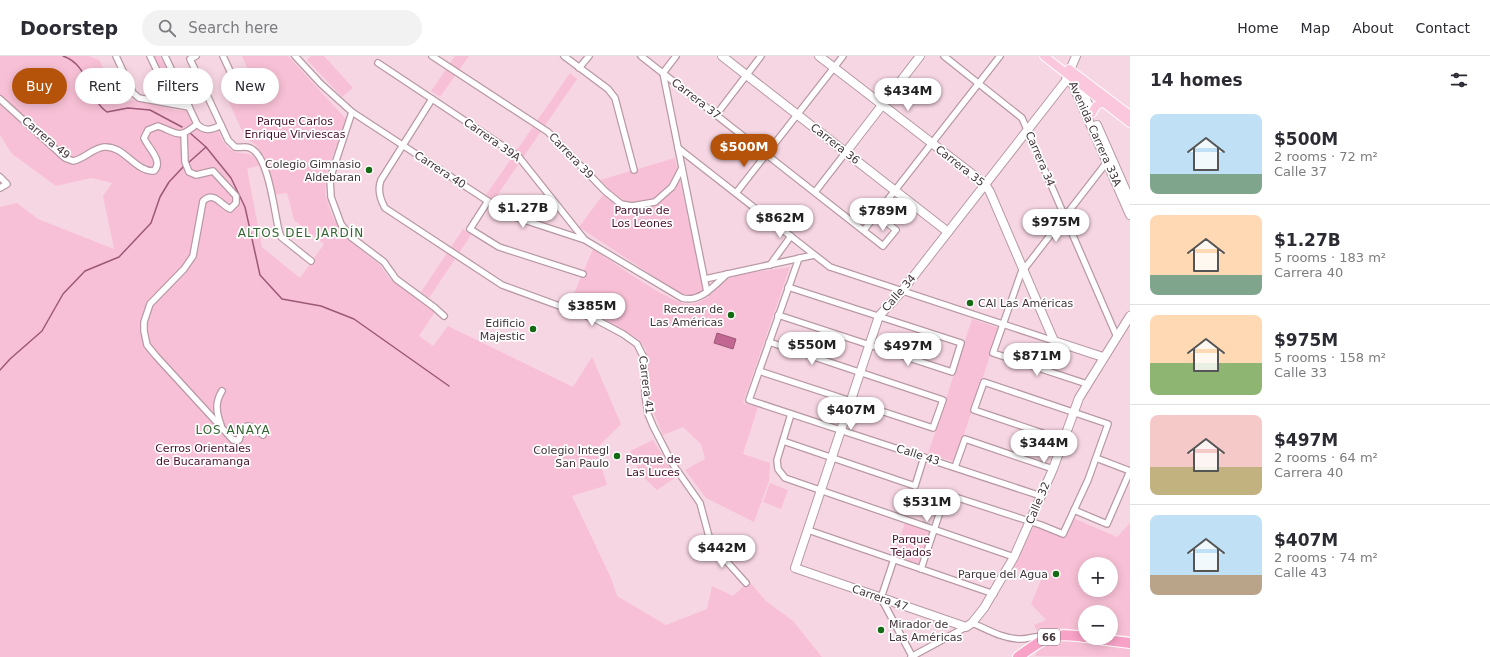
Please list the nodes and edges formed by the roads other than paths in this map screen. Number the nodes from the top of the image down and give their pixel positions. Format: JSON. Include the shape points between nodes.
{"nodes":[{"id":1,"x":116,"y":56,"type":"edge"},
{"id":2,"x":150,"y":56,"type":"edge"},
{"id":3,"x":165,"y":56,"type":"edge"},
{"id":4,"x":223,"y":56,"type":"edge"},
{"id":5,"x":295,"y":56,"type":"edge"},
{"id":6,"x":432,"y":56,"type":"edge"},
{"id":7,"x":564,"y":56,"type":"edge"},
{"id":8,"x":589,"y":56,"type":"edge"},
{"id":9,"x":641,"y":56,"type":"edge"},
{"id":10,"x":676,"y":56,"type":"edge"},
{"id":11,"x":722,"y":56,"type":"edge"},
{"id":12,"x":761,"y":56,"type":"edge"},
{"id":13,"x":819,"y":56,"type":"edge"},
{"id":14,"x":843,"y":56,"type":"edge"},
{"id":15,"x":920,"y":56,"type":"edge"},
{"id":16,"x":944,"y":56,"type":"edge"},
{"id":17,"x":1000,"y":56,"type":"edge"},
{"id":18,"x":1044,"y":56,"type":"edge"},
{"id":19,"x":1053,"y":56,"type":"edge"},
{"id":20,"x":1076,"y":56,"type":"edge"},
{"id":21,"x":193,"y":57,"type":"edge"},
{"id":22,"x":378,"y":63,"type":"dead end"},
{"id":23,"x":834,"y":67,"type":"junction"},
{"id":24,"x":156,"y":68,"type":"edge"},
{"id":25,"x":229,"y":68,"type":"edge"},
{"id":26,"x":579,"y":68,"type":"junction"},
{"id":27,"x":663,"y":73,"type":"junction"},
{"id":28,"x":1070,"y":73,"type":"junction"},
{"id":29,"x":746,"y":75,"type":"junction"},
{"id":30,"x":979,"y":83,"type":"junction"},
{"id":31,"x":1081,"y":85,"type":"junction"},
{"id":32,"x":0,"y":98,"type":"edge"},
{"id":33,"x":143,"y":99,"type":"edge"},
{"id":34,"x":432,"y":99,"type":"junction"},
{"id":35,"x":1103,"y":102,"type":"junction"},
{"id":36,"x":173,"y":104,"type":"edge"},
{"id":37,"x":882,"y":105,"type":"junction"},
{"id":38,"x":189,"y":107,"type":"junction"},
{"id":39,"x":352,"y":112,"type":"junction"},
{"id":40,"x":1092,"y":112,"type":"junction"},
{"id":41,"x":716,"y":115,"type":"junction"},
{"id":42,"x":797,"y":115,"type":"junction"},
{"id":43,"x":1130,"y":115,"type":"edge"},
{"id":44,"x":1130,"y":123,"type":"edge"},
{"id":45,"x":197,"y":124,"type":"junction"},
{"id":46,"x":221,"y":125,"type":"junction"},
{"id":47,"x":1028,"y":129,"type":"junction"},
{"id":48,"x":184,"y":134,"type":"junction"},
{"id":49,"x":932,"y":143,"type":"junction"},
{"id":50,"x":402,"y":145,"type":"junction"},
{"id":51,"x":678,"y":148,"type":"junction"},
{"id":52,"x":846,"y":152,"type":"junction"},
{"id":53,"x":766,"y":154,"type":"junction"},
{"id":54,"x":1111,"y":163,"type":"junction"},
{"id":55,"x":682,"y":168,"type":"junction"},
{"id":56,"x":634,"y":170,"type":"dead end"},
{"id":57,"x":0,"y":177,"type":"edge"},
{"id":58,"x":985,"y":184,"type":"junction"},
{"id":59,"x":0,"y":188,"type":"edge"},
{"id":60,"x":895,"y":190,"type":"junction"},
{"id":61,"x":815,"y":192,"type":"junction"},
{"id":62,"x":736,"y":193,"type":"junction"},
{"id":63,"x":1130,"y":200,"type":"edge"},
{"id":64,"x":488,"y":201,"type":"junction"},
{"id":65,"x":876,"y":214,"type":"junction"},
{"id":66,"x":1130,"y":215,"type":"edge"},
{"id":67,"x":1065,"y":217,"type":"junction"},
{"id":68,"x":864,"y":230,"type":"junction"},
{"id":69,"x":948,"y":232,"type":"junction"},
{"id":70,"x":791,"y":236,"type":"junction"},
{"id":71,"x":585,"y":240,"type":"junction"},
{"id":72,"x":814,"y":255,"type":"junction"},
{"id":73,"x":799,"y":258,"type":"junction"},
{"id":74,"x":311,"y":260,"type":"dead end"},
{"id":75,"x":770,"y":264,"type":"junction"},
{"id":76,"x":1024,"y":270,"type":"junction"},
{"id":77,"x":583,"y":274,"type":"dead end"},
{"id":78,"x":727,"y":274,"type":"junction"},
{"id":79,"x":705,"y":279,"type":"junction"},
{"id":80,"x":788,"y":287,"type":"junction"},
{"id":81,"x":902,"y":291,"type":"junction"},
{"id":82,"x":707,"y":292,"type":"junction"},
{"id":83,"x":778,"y":315,"type":"junction"},
{"id":84,"x":444,"y":316,"type":"dead end"},
{"id":85,"x":879,"y":316,"type":"junction"},
{"id":86,"x":1130,"y":316,"type":"edge"},
{"id":87,"x":1003,"y":324,"type":"junction"},
{"id":88,"x":1117,"y":337,"type":"junction"},
{"id":89,"x":1054,"y":341,"type":"junction"},
{"id":90,"x":769,"y":342,"type":"junction"},
{"id":91,"x":869,"y":345,"type":"junction"},
{"id":92,"x":1103,"y":358,"type":"junction"},
{"id":93,"x":759,"y":371,"type":"junction"},
{"id":94,"x":860,"y":373,"type":"junction"},
{"id":95,"x":1087,"y":384,"type":"junction"},
{"id":96,"x":222,"y":390,"type":"dead end"},
{"id":97,"x":850,"y":401,"type":"junction"},
{"id":98,"x":1073,"y":412,"type":"junction"},
{"id":99,"x":791,"y":414,"type":"junction"},
{"id":100,"x":222,"y":427,"type":"junction"},
{"id":101,"x":841,"y":430,"type":"junction"},
{"id":102,"x":263,"y":435,"type":"dead end"},
{"id":103,"x":1063,"y":440,"type":"junction"},
{"id":104,"x":783,"y":441,"type":"junction"},
{"id":105,"x":924,"y":457,"type":"junction"},
{"id":106,"x":832,"y":458,"type":"junction"},
{"id":107,"x":1096,"y":458,"type":"junction"},
{"id":108,"x":955,"y":467,"type":"junction"},
{"id":109,"x":1052,"y":469,"type":"junction"},
{"id":110,"x":1130,"y":471,"type":"edge"},
{"id":111,"x":821,"y":491,"type":"junction"},
{"id":112,"x":1041,"y":496,"type":"junction"},
{"id":113,"x":1074,"y":510,"type":"junction"},
{"id":114,"x":1031,"y":522,"type":"junction"},
{"id":115,"x":808,"y":530,"type":"junction"},
{"id":116,"x":934,"y":530,"type":"junction"},
{"id":117,"x":1014,"y":557,"type":"junction"},
{"id":118,"x":894,"y":559,"type":"junction"},
{"id":119,"x":795,"y":568,"type":"joint"},
{"id":120,"x":922,"y":569,"type":"junction"},
{"id":121,"x":746,"y":583,"type":"dead end"},
{"id":122,"x":994,"y":594,"type":"junction"},
{"id":123,"x":881,"y":598,"type":"junction"},
{"id":124,"x":969,"y":625,"type":"junction"},
{"id":125,"x":1078,"y":636,"type":"edge"},
{"id":126,"x":1047,"y":638,"type":"junction"},
{"id":127,"x":1118,"y":641,"type":"edge"},
{"id":128,"x":1130,"y":643,"type":"edge"},
{"id":129,"x":911,"y":656,"type":"edge"},
{"id":130,"x":1018,"y":657,"type":"edge"}],
"edges":[{"from":1,"to":33,"type":"street","via":[[135,96]]},
{"from":2,"to":24,"type":"street"},
{"from":3,"to":38,"type":"street"},
{"from":4,"to":25,"type":"street"},
{"from":5,"to":39,"type":"street","name":"Carrera 40"},
{"from":6,"to":55,"type":"street","name":"Carrera 39","via":[[548,132],[621,204],[632,206],[654,202],[672,187]]},
{"from":7,"to":26,"type":"street"},
{"from":8,"to":26,"type":"street"},
{"from":9,"to":27,"type":"street","name":"Carrera 37"},
{"from":10,"to":27,"type":"street"},
{"from":11,"to":29,"type":"street","name":"Carrera 36"},
{"from":12,"to":29,"type":"street"},
{"from":13,"to":23,"type":"street","name":"Carrera 35"},
{"from":14,"to":23,"type":"street"},
{"from":15,"to":37,"type":"street"},
{"from":16,"to":30,"type":"street","name":"Carrera 34"},
{"from":17,"to":30,"type":"street"},
{"from":18,"to":28,"type":"main road"},
{"from":19,"to":28,"type":"main road"},
{"from":20,"to":28,"type":"street","name":"Calle 34"},
{"from":21,"to":46,"type":"street"},
{"from":22,"to":34,"type":"street","name":"Carrera 39A"},
{"from":23,"to":37,"type":"street","name":"Carrera 35"},
{"from":23,"to":42,"type":"street"},
{"from":26,"to":56,"type":"street","via":[[608,89],[617,102]]},
{"from":27,"to":41,"type":"street","name":"Carrera 37"},
{"from":27,"to":51,"type":"street"},
{"from":28,"to":31,"type":"main road"},
{"from":28,"to":43,"type":"main road"},
{"from":28,"to":47,"type":"street","name":"Calle 34"},
{"from":28,"to":54,"type":"street","name":"Avenida Carrera 33A"},
{"from":29,"to":41,"type":"street"},
{"from":29,"to":42,"type":"street","name":"Carrera 36"},
{"from":30,"to":47,"type":"street","name":"Carrera 34","via":[[1019,114]]},
{"from":30,"to":49,"type":"street"},
{"from":31,"to":35,"type":"main road"},
{"from":31,"to":40,"type":"street","name":"Avenida Carrera 33A"},
{"from":32,"to":48,"type":"street","name":"Carrera 49","via":[[68,160],[76,160],[97,149],[107,147],[121,152],[145,169],[154,171],[157,162],[144,138],[146,132],[158,126],[173,134]]},
{"from":34,"to":50,"type":"street"},
{"from":34,"to":71,"type":"street","name":"Carrera 39A","via":[[518,156]]},
{"from":35,"to":40,"type":"main road"},
{"from":35,"to":44,"type":"main road"},
{"from":36,"to":38,"type":"street"},
{"from":37,"to":49,"type":"street","name":"Carrera 35"},
{"from":37,"to":52,"type":"street"},
{"from":38,"to":45,"type":"street"},
{"from":39,"to":50,"type":"street","name":"Carrera 40"},
{"from":39,"to":84,"type":"street","via":[[330,179],[332,198],[340,224],[348,234],[384,262],[396,278]]},
{"from":40,"to":54,"type":"street","name":"Avenida Carrera 33A"},
{"from":41,"to":53,"type":"street","name":"Carrera 37"},
{"from":42,"to":52,"type":"street","name":"Carrera 36"},
{"from":42,"to":53,"type":"street"},
{"from":45,"to":46,"type":"street","via":[[209,130]]},
{"from":45,"to":48,"type":"street"},
{"from":46,"to":74,"type":"street","via":[[228,140],[235,147],[250,148],[264,164],[279,231],[282,237]]},
{"from":47,"to":58,"type":"street","name":"Calle 34"},
{"from":47,"to":67,"type":"street","name":"Carrera 34"},
{"from":48,"to":100,"type":"street","via":[[187,168],[194,175],[213,171],[236,196],[236,203],[230,209],[215,198],[209,197],[203,201],[193,256],[150,304],[144,331],[148,346],[156,356]]},
{"from":49,"to":58,"type":"street","name":"Carrera 35"},
{"from":49,"to":60,"type":"street"},
{"from":50,"to":64,"type":"street","name":"Carrera 40"},
{"from":50,"to":121,"type":"street","name":"Carrera 41","via":[[381,180],[380,197],[386,208],[502,284],[595,319],[637,344],[644,358],[648,414],[672,463],[700,503],[711,544]]},
{"from":51,"to":55,"type":"street"},
{"from":51,"to":62,"type":"street"},
{"from":52,"to":60,"type":"street","name":"Carrera 36"},
{"from":52,"to":61,"type":"street"},
{"from":53,"to":61,"type":"street","name":"Carrera 37"},
{"from":53,"to":62,"type":"street"},
{"from":54,"to":63,"type":"street","name":"Avenida Carrera 33A"},
{"from":54,"to":66,"type":"street","name":"Avenida Carrera 33A"},
{"from":54,"to":67,"type":"street"},
{"from":55,"to":79,"type":"street"},
{"from":57,"to":59,"type":"street","via":[[7,184]]},
{"from":58,"to":69,"type":"street","name":"Calle 34"},
{"from":58,"to":76,"type":"street","name":"Carrera 35"},
{"from":60,"to":65,"type":"street"},
{"from":60,"to":69,"type":"street","name":"Carrera 36"},
{"from":61,"to":68,"type":"street","name":"Carrera 37"},
{"from":62,"to":70,"type":"street"},
{"from":64,"to":71,"type":"street","name":"Carrera 40","via":[[516,218]]},
{"from":64,"to":77,"type":"street","via":[[470,229],[499,247]]},
{"from":65,"to":68,"type":"street"},
{"from":65,"to":68,"type":"street","name":"Carrera 37","via":[[896,230],[883,246]]},
{"from":67,"to":76,"type":"street"},
{"from":67,"to":88,"type":"street","name":"Carrera 34"},
{"from":69,"to":81,"type":"street","name":"Calle 34"},
{"from":70,"to":72,"type":"street"},
{"from":70,"to":75,"type":"street"},
{"from":71,"to":82,"type":"street","name":"Carrera 40","via":[[682,298],[693,298]]},
{"from":72,"to":73,"type":"street","name":"Carrera 40"},
{"from":72,"to":81,"type":"street","via":[[830,267]]},
{"from":73,"to":75,"type":"street","name":"Carrera 40"},
{"from":73,"to":80,"type":"street"},
{"from":75,"to":78,"type":"street","name":"Carrera 40"},
{"from":76,"to":87,"type":"street"},
{"from":76,"to":89,"type":"street","name":"Carrera 35"},
{"from":78,"to":79,"type":"street","name":"Carrera 40"},
{"from":78,"to":82,"type":"street","name":"Carrera 40"},
{"from":79,"to":82,"type":"street"},
{"from":80,"to":83,"type":"street"},
{"from":80,"to":85,"type":"street"},
{"from":81,"to":85,"type":"street","name":"Calle 34"},
{"from":81,"to":87,"type":"street"},
{"from":83,"to":90,"type":"street"},
{"from":83,"to":91,"type":"street"},
{"from":85,"to":91,"type":"street","name":"Calle 34"},
{"from":85,"to":91,"type":"street","via":[[962,343],[952,372]]},
{"from":86,"to":88,"type":"street","name":"Calle 32"},
{"from":87,"to":89,"type":"street"},
{"from":87,"to":95,"type":"street","via":[[993,353]]},
{"from":88,"to":92,"type":"street","name":"Calle 32"},
{"from":89,"to":92,"type":"street"},
{"from":90,"to":93,"type":"street"},
{"from":90,"to":94,"type":"street"},
{"from":91,"to":94,"type":"street","name":"Calle 34"},
{"from":92,"to":95,"type":"street","name":"Calle 32"},
{"from":93,"to":97,"type":"street"},
{"from":93,"to":99,"type":"street","name":"Calle 43","via":[[749,400]]},
{"from":94,"to":97,"type":"street","name":"Calle 34"},
{"from":94,"to":97,"type":"street","via":[[943,400],[933,428]]},
{"from":95,"to":98,"type":"street","name":"Calle 32"},
{"from":96,"to":100,"type":"street","via":[[217,407]]},
{"from":97,"to":101,"type":"street","name":"Calle 34"},
{"from":98,"to":103,"type":"street","name":"Calle 32"},
{"from":98,"to":103,"type":"street","via":[[984,382],[974,410]]},
{"from":98,"to":107,"type":"street","via":[[1108,424]]},
{"from":99,"to":101,"type":"street","name":"Calle 43"},
{"from":99,"to":104,"type":"street"},
{"from":100,"to":102,"type":"street","via":[[235,441],[241,438],[242,429],[247,426],[253,427]]},
{"from":101,"to":105,"type":"street","name":"Calle 43"},
{"from":101,"to":106,"type":"street","name":"Calle 34"},
{"from":103,"to":109,"type":"street","name":"Calle 32"},
{"from":104,"to":106,"type":"street"},
{"from":104,"to":111,"type":"street","via":[[777,460],[778,469],[790,481]]},
{"from":105,"to":106,"type":"street","via":[[915,486]]},
{"from":105,"to":108,"type":"street","name":"Calle 43"},
{"from":106,"to":111,"type":"street","name":"Calle 34"},
{"from":107,"to":110,"type":"street"},
{"from":107,"to":113,"type":"street"},
{"from":108,"to":109,"type":"street","via":[[965,439]]},
{"from":108,"to":112,"type":"street","name":"Calle 43"},
{"from":109,"to":112,"type":"street","name":"Calle 32"},
{"from":110,"to":113,"type":"street","via":[[1107,524]]},
{"from":111,"to":115,"type":"street","name":"Calle 34"},
{"from":111,"to":116,"type":"street"},
{"from":112,"to":114,"type":"street","name":"Calle 32"},
{"from":113,"to":114,"type":"street","via":[[1063,534]]},
{"from":114,"to":116,"type":"street","via":[[946,494]]},
{"from":114,"to":117,"type":"street","name":"Calle 32"},
{"from":115,"to":118,"type":"street"},
{"from":115,"to":119,"type":"street","name":"Calle 34"},
{"from":116,"to":117,"type":"street"},
{"from":116,"to":120,"type":"street"},
{"from":117,"to":122,"type":"street","name":"Calle 32"},
{"from":118,"to":120,"type":"street"},
{"from":118,"to":123,"type":"street"},
{"from":119,"to":123,"type":"street","name":"Carrera 47"},
{"from":120,"to":122,"type":"street"},
{"from":122,"to":124,"type":"street","name":"Calle 32"},
{"from":123,"to":124,"type":"street","name":"Carrera 47"},
{"from":123,"to":129,"type":"street"},
{"from":124,"to":126,"type":"street","name":"Carrera 47","via":[[1013,639],[1026,640],[1042,636]]},
{"from":124,"to":129,"type":"street","name":"Calle 32"},
{"from":125,"to":126,"type":"highway","number":"66","via":[[1060,634]]},
{"from":126,"to":130,"type":"highway","number":"66"},
{"from":127,"to":128,"type":"highway"}]}
